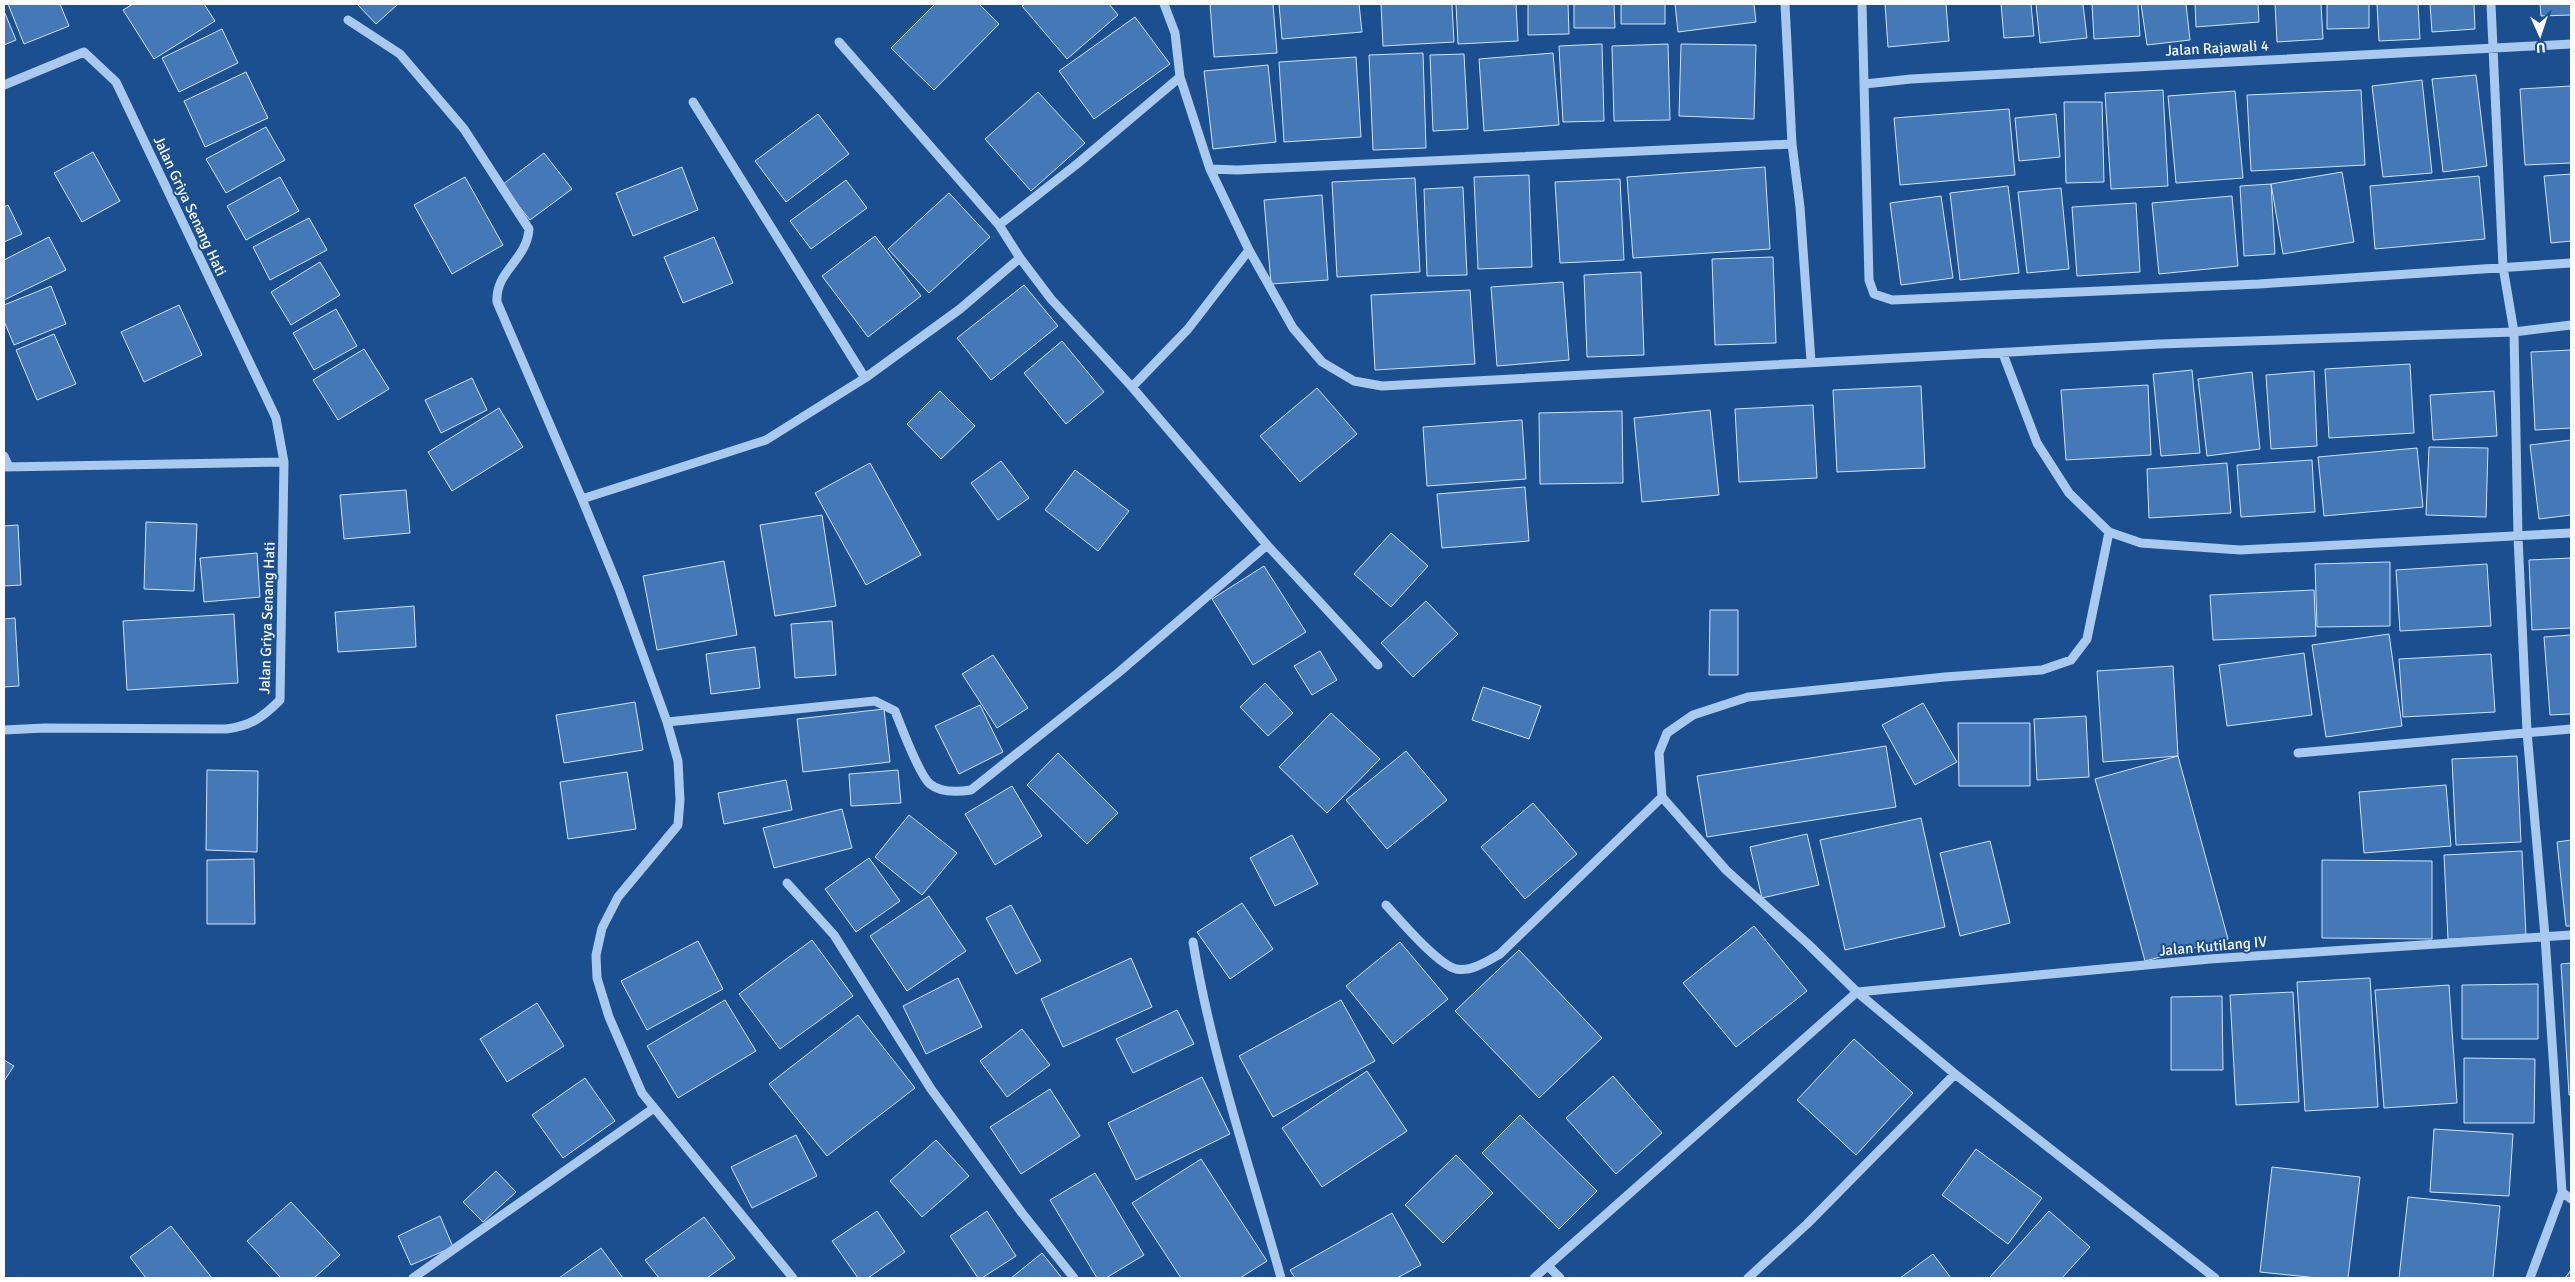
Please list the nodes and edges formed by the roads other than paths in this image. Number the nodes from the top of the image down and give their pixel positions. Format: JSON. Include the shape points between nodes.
{"nodes":[{"id":1,"x":1164,"y":4,"type":"edge"},
{"id":2,"x":1785,"y":4,"type":"edge"},
{"id":3,"x":1862,"y":4,"type":"edge"},
{"id":4,"x":2491,"y":4,"type":"edge"},
{"id":5,"x":348,"y":20,"type":"dead end"},
{"id":6,"x":839,"y":42,"type":"dead end"},
{"id":7,"x":2571,"y":44,"type":"edge"},
{"id":8,"x":2493,"y":46,"type":"junction"},
{"id":9,"x":1180,"y":77,"type":"junction"},
{"id":10,"x":1866,"y":84,"type":"junction"},
{"id":11,"x":4,"y":85,"type":"edge"},
{"id":12,"x":693,"y":102,"type":"dead end"},
{"id":13,"x":1792,"y":144,"type":"junction"},
{"id":14,"x":1210,"y":169,"type":"junction"},
{"id":15,"x":999,"y":225,"type":"junction"},
{"id":16,"x":1249,"y":250,"type":"junction"},
{"id":17,"x":1020,"y":258,"type":"junction"},
{"id":18,"x":2571,"y":263,"type":"edge"},
{"id":19,"x":2503,"y":267,"type":"junction"},
{"id":20,"x":2571,"y":326,"type":"edge"},
{"id":21,"x":2514,"y":332,"type":"junction"},
{"id":22,"x":2003,"y":354,"type":"junction"},
{"id":23,"x":1811,"y":361,"type":"junction"},
{"id":24,"x":865,"y":378,"type":"junction"},
{"id":25,"x":1132,"y":387,"type":"junction"},
{"id":26,"x":4,"y":456,"type":"edge"},
{"id":27,"x":284,"y":462,"type":"junction"},
{"id":28,"x":6,"y":467,"type":"edge"},
{"id":29,"x":582,"y":499,"type":"junction"},
{"id":30,"x":2109,"y":532,"type":"junction"},
{"id":31,"x":2571,"y":533,"type":"edge"},
{"id":32,"x":2518,"y":537,"type":"junction"},
{"id":33,"x":1267,"y":545,"type":"junction"},
{"id":34,"x":1378,"y":665,"type":"dead end"},
{"id":35,"x":667,"y":722,"type":"junction"},
{"id":36,"x":4,"y":730,"type":"edge"},
{"id":37,"x":2571,"y":730,"type":"edge"},
{"id":38,"x":2527,"y":732,"type":"junction"},
{"id":39,"x":2298,"y":753,"type":"dead end"},
{"id":40,"x":1662,"y":797,"type":"junction"},
{"id":41,"x":787,"y":883,"type":"dead end"},
{"id":42,"x":1386,"y":905,"type":"dead end"},
{"id":43,"x":2571,"y":935,"type":"edge"},
{"id":44,"x":2545,"y":936,"type":"junction"},
{"id":45,"x":1193,"y":942,"type":"dead end"},
{"id":46,"x":1857,"y":992,"type":"junction"},
{"id":47,"x":1955,"y":1074,"type":"junction"},
{"id":48,"x":654,"y":1108,"type":"junction"},
{"id":49,"x":2562,"y":1192,"type":"junction"},
{"id":50,"x":2571,"y":1199,"type":"edge"},
{"id":51,"x":1548,"y":1266,"type":"junction"},
{"id":52,"x":413,"y":1278,"type":"edge"},
{"id":53,"x":793,"y":1278,"type":"edge"},
{"id":54,"x":1074,"y":1278,"type":"edge"},
{"id":55,"x":1281,"y":1278,"type":"edge"},
{"id":56,"x":1534,"y":1278,"type":"edge"},
{"id":57,"x":1560,"y":1278,"type":"edge"},
{"id":58,"x":1748,"y":1278,"type":"edge"},
{"id":59,"x":2214,"y":1278,"type":"edge"},
{"id":60,"x":2530,"y":1278,"type":"edge"}],
"edges":[{"from":1,"to":9,"type":"street","via":[[1175,33]]},
{"from":2,"to":13,"type":"street"},
{"from":3,"to":10,"type":"street"},
{"from":4,"to":8,"type":"street"},
{"from":5,"to":29,"type":"street","via":[[400,54],[464,129],[529,229],[525,249],[496,292],[497,302]]},
{"from":6,"to":15,"type":"street"},
{"from":7,"to":8,"type":"street","name":"Jalan Rajawali 4"},
{"from":8,"to":10,"type":"street","name":"Jalan Rajawali 4"},
{"from":8,"to":19,"type":"street"},
{"from":9,"to":14,"type":"street"},
{"from":9,"to":15,"type":"street"},
{"from":10,"to":19,"type":"street","via":[[1869,280],[1874,294],[1892,300],[2259,284]]},
{"from":11,"to":27,"type":"street","name":"Jalan Griya Senang Hati","via":[[84,52],[116,82],[276,418]]},
{"from":12,"to":24,"type":"street"},
{"from":13,"to":14,"type":"street"},
{"from":13,"to":23,"type":"street"},
{"from":14,"to":16,"type":"street"},
{"from":15,"to":17,"type":"street"},
{"from":16,"to":23,"type":"street","via":[[1293,328],[1322,362],[1354,381],[1382,386]]},
{"from":16,"to":25,"type":"street","via":[[1188,329]]},
{"from":17,"to":24,"type":"street","via":[[960,309]]},
{"from":17,"to":25,"type":"street","via":[[1051,298]]},
{"from":18,"to":19,"type":"street"},
{"from":19,"to":21,"type":"street"},
{"from":20,"to":21,"type":"street"},
{"from":21,"to":22,"type":"street","via":[[2159,344]]},
{"from":21,"to":32,"type":"street"},
{"from":22,"to":23,"type":"street"},
{"from":22,"to":30,"type":"street","via":[[2037,443],[2069,493]]},
{"from":24,"to":29,"type":"street","via":[[766,440]]},
{"from":25,"to":33,"type":"street"},
{"from":26,"to":28,"type":"street"},
{"from":27,"to":28,"type":"street"},
{"from":27,"to":36,"type":"street","name":"Jalan Griya Senang Hati","via":[[280,700],[270,710],[243,727],[226,729]]},
{"from":29,"to":35,"type":"street","via":[[619,589]]},
{"from":30,"to":32,"type":"street","via":[[2141,543],[2240,550]]},
{"from":30,"to":40,"type":"street","via":[[2087,639],[2071,660],[2042,670],[1748,698],[1693,715],[1667,732],[1659,754]]},
{"from":31,"to":32,"type":"street"},
{"from":32,"to":38,"type":"street"},
{"from":33,"to":34,"type":"street"},
{"from":33,"to":35,"type":"street","via":[[1118,673],[971,790],[944,790],[930,784],[907,743],[895,711],[875,701]]},
{"from":35,"to":48,"type":"street","via":[[678,761],[678,825],[618,897],[602,928],[596,955],[597,978],[609,1017],[642,1093]]},
{"from":37,"to":38,"type":"street"},
{"from":38,"to":39,"type":"street"},
{"from":38,"to":44,"type":"street"},
{"from":40,"to":42,"type":"street","via":[[1500,954],[1477,966],[1456,969],[1435,956]]},
{"from":40,"to":46,"type":"street","via":[[1726,870]]},
{"from":41,"to":54,"type":"street","via":[[834,935],[931,1089]]},
{"from":43,"to":44,"type":"street","name":"Jalan Kutilang IV"},
{"from":44,"to":46,"type":"street","name":"Jalan Kutilang IV","via":[[2210,959]]},
{"from":44,"to":49,"type":"street"},
{"from":45,"to":55,"type":"street","via":[[1201,993],[1225,1092]]},
{"from":46,"to":47,"type":"street"},
{"from":46,"to":51,"type":"street"},
{"from":47,"to":58,"type":"street","via":[[1808,1224]]},
{"from":47,"to":59,"type":"street"},
{"from":48,"to":52,"type":"street"},
{"from":48,"to":53,"type":"street"},
{"from":49,"to":50,"type":"street"},
{"from":49,"to":60,"type":"street"},
{"from":51,"to":56,"type":"street"},
{"from":51,"to":57,"type":"street"}]}
